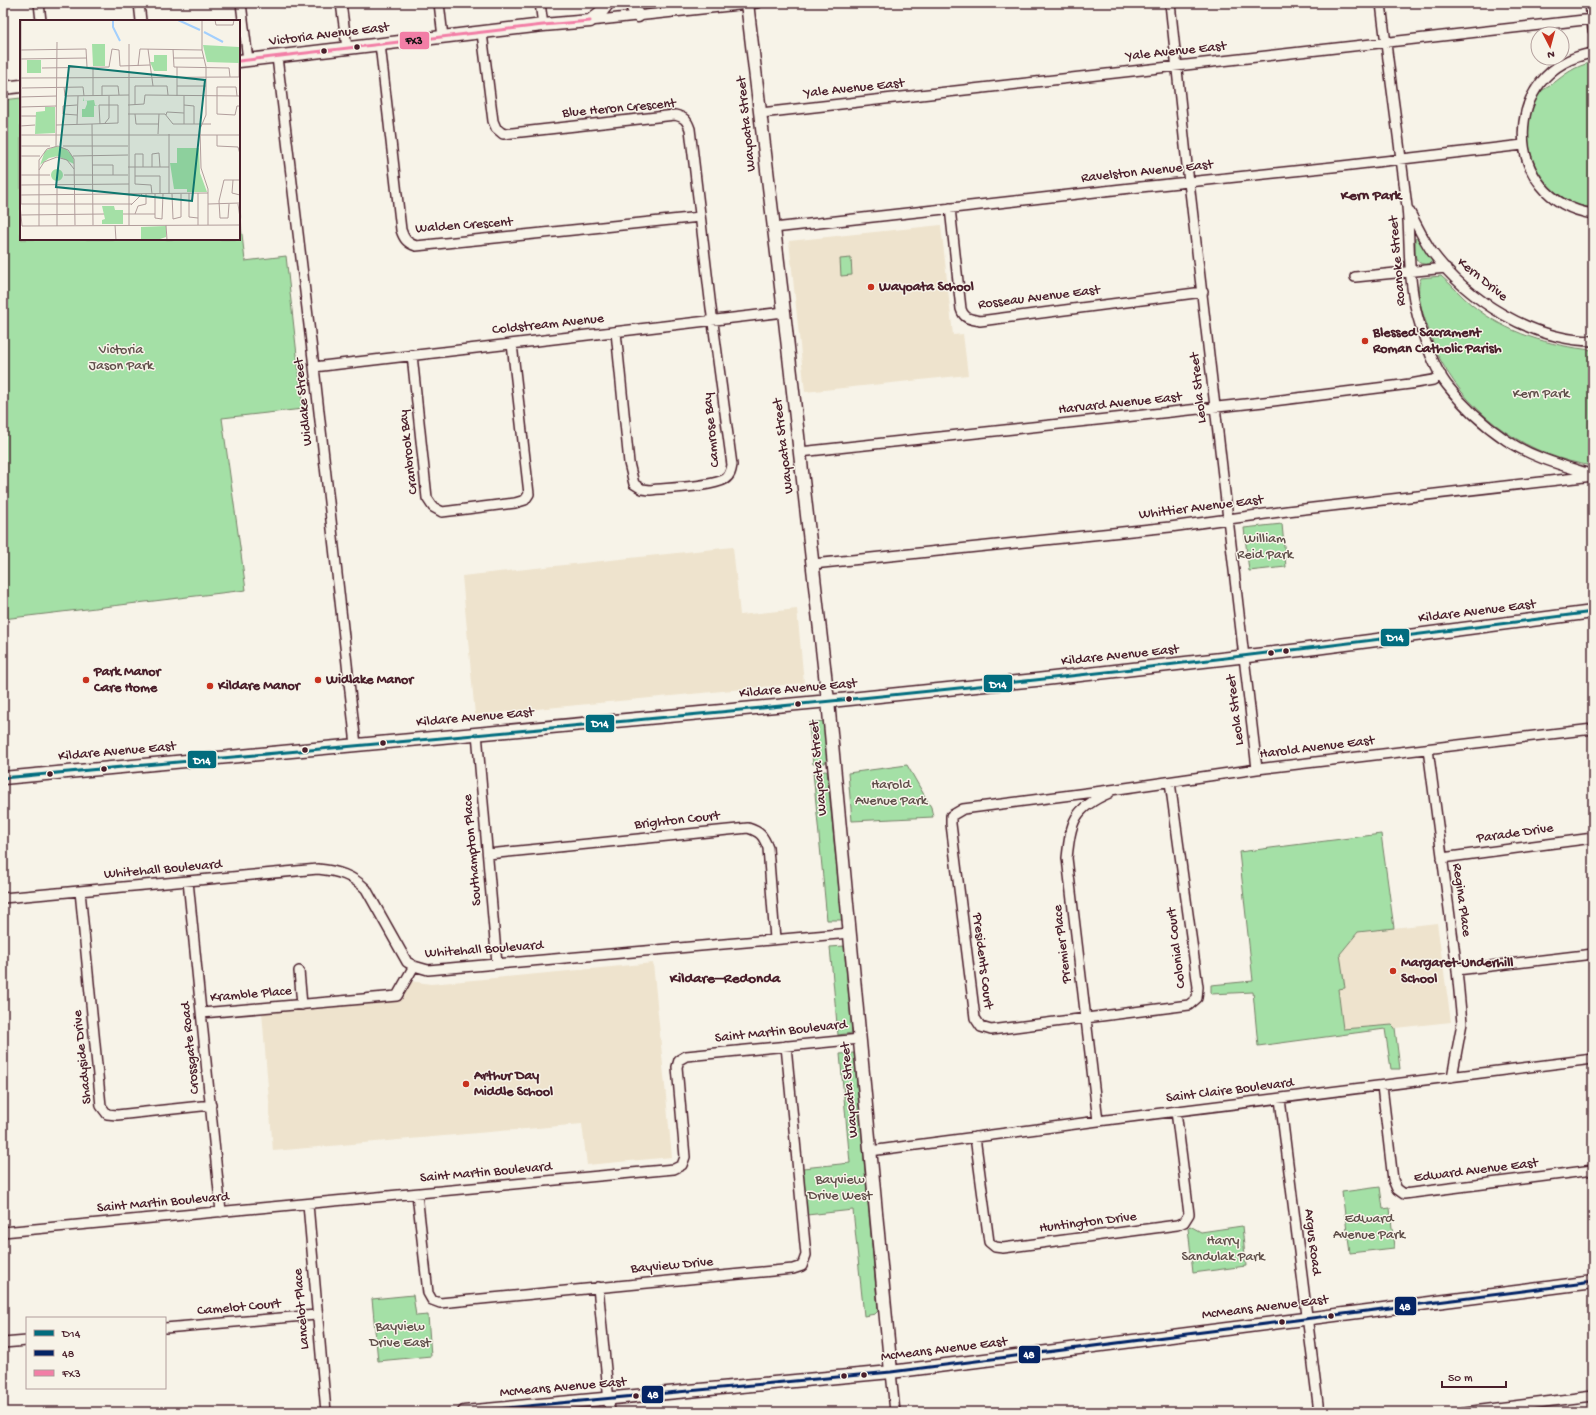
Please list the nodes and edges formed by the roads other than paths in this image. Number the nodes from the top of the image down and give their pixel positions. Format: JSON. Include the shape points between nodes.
{"nodes":[{"id":1,"x":39,"y":3,"type":"edge"},
{"id":2,"x":139,"y":3,"type":"edge"},
{"id":3,"x":241,"y":3,"type":"edge"},
{"id":4,"x":341,"y":3,"type":"edge"},
{"id":5,"x":439,"y":3,"type":"edge"},
{"id":6,"x":540,"y":3,"type":"edge"},
{"id":7,"x":608,"y":3,"type":"edge"},
{"id":8,"x":630,"y":3,"type":"edge"},
{"id":9,"x":751,"y":3,"type":"edge"},
{"id":10,"x":1170,"y":3,"type":"edge"},
{"id":11,"x":1381,"y":3,"type":"edge"},
{"id":12,"x":1590,"y":3,"type":"edge"},
{"id":13,"x":638,"y":16,"type":"junction"},
{"id":14,"x":1592,"y":19,"type":"edge"},
{"id":15,"x":41,"y":20,"type":"edge"},
{"id":16,"x":141,"y":20,"type":"edge"},
{"id":17,"x":590,"y":21,"type":"junction"},
{"id":18,"x":544,"y":25,"type":"junction"},
{"id":19,"x":1593,"y":30,"type":"edge"},
{"id":20,"x":482,"y":33,"type":"junction"},
{"id":21,"x":443,"y":37,"type":"junction"},
{"id":22,"x":1385,"y":43,"type":"junction"},
{"id":23,"x":380,"y":44,"type":"junction"},
{"id":24,"x":346,"y":48,"type":"junction"},
{"id":25,"x":1593,"y":53,"type":"edge"},
{"id":26,"x":277,"y":57,"type":"junction"},
{"id":27,"x":244,"y":61,"type":"edge"},
{"id":28,"x":1177,"y":66,"type":"junction"},
{"id":29,"x":20,"y":86,"type":"edge"},
{"id":30,"x":3,"y":88,"type":"edge"},
{"id":31,"x":761,"y":113,"type":"junction"},
{"id":32,"x":1523,"y":145,"type":"junction"},
{"id":33,"x":1400,"y":159,"type":"junction"},
{"id":34,"x":1189,"y":182,"type":"junction"},
{"id":35,"x":1407,"y":206,"type":"junction"},
{"id":36,"x":950,"y":208,"type":"junction"},
{"id":37,"x":1593,"y":214,"type":"edge"},
{"id":38,"x":700,"y":217,"type":"junction"},
{"id":39,"x":774,"y":228,"type":"junction"},
{"id":40,"x":1446,"y":268,"type":"junction"},
{"id":41,"x":1410,"y":271,"type":"junction"},
{"id":42,"x":1355,"y":277,"type":"dead end"},
{"id":43,"x":1203,"y":292,"type":"junction"},
{"id":44,"x":784,"y":312,"type":"junction"},
{"id":45,"x":713,"y":321,"type":"junction"},
{"id":46,"x":616,"y":332,"type":"junction"},
{"id":47,"x":1593,"y":341,"type":"edge"},
{"id":48,"x":512,"y":344,"type":"junction"},
{"id":49,"x":412,"y":355,"type":"junction"},
{"id":50,"x":314,"y":367,"type":"junction"},
{"id":51,"x":1440,"y":375,"type":"junction"},
{"id":52,"x":1215,"y":407,"type":"junction"},
{"id":53,"x":800,"y":452,"type":"junction"},
{"id":54,"x":1593,"y":476,"type":"edge"},
{"id":55,"x":1229,"y":518,"type":"junction"},
{"id":56,"x":813,"y":564,"type":"junction"},
{"id":57,"x":1593,"y":612,"type":"edge"},
{"id":58,"x":1243,"y":657,"type":"junction"},
{"id":59,"x":828,"y":701,"type":"junction"},
{"id":60,"x":1593,"y":729,"type":"edge"},
{"id":61,"x":477,"y":733,"type":"junction"},
{"id":62,"x":356,"y":745,"type":"junction"},
{"id":63,"x":1428,"y":749,"type":"junction"},
{"id":64,"x":1257,"y":769,"type":"junction"},
{"id":65,"x":3,"y":778,"type":"edge"},
{"id":66,"x":1170,"y":782,"type":"junction"},
{"id":67,"x":1118,"y":789,"type":"junction"},
{"id":68,"x":951,"y":816,"type":"joint"},
{"id":69,"x":1593,"y":838,"type":"edge"},
{"id":70,"x":488,"y":854,"type":"junction"},
{"id":71,"x":1442,"y":858,"type":"junction"},
{"id":72,"x":188,"y":881,"type":"junction"},
{"id":73,"x":80,"y":891,"type":"junction"},
{"id":74,"x":3,"y":898,"type":"edge"},
{"id":75,"x":850,"y":933,"type":"junction"},
{"id":76,"x":776,"y":938,"type":"junction"},
{"id":77,"x":1593,"y":954,"type":"edge"},
{"id":78,"x":497,"y":964,"type":"junction"},
{"id":79,"x":414,"y":966,"type":"junction"},
{"id":80,"x":1457,"y":970,"type":"junction"},
{"id":81,"x":299,"y":971,"type":"dead end"},
{"id":82,"x":302,"y":1005,"type":"junction"},
{"id":83,"x":202,"y":1013,"type":"junction"},
{"id":84,"x":1086,"y":1018,"type":"junction"},
{"id":85,"x":860,"y":1039,"type":"junction"},
{"id":86,"x":786,"y":1046,"type":"junction"},
{"id":87,"x":1593,"y":1059,"type":"edge"},
{"id":88,"x":1452,"y":1077,"type":"junction"},
{"id":89,"x":1382,"y":1086,"type":"junction"},
{"id":90,"x":1280,"y":1099,"type":"junction"},
{"id":91,"x":211,"y":1106,"type":"junction"},
{"id":92,"x":1176,"y":1111,"type":"junction"},
{"id":93,"x":1098,"y":1121,"type":"junction"},
{"id":94,"x":975,"y":1137,"type":"junction"},
{"id":95,"x":870,"y":1151,"type":"junction"},
{"id":96,"x":1593,"y":1170,"type":"edge"},
{"id":97,"x":417,"y":1194,"type":"junction"},
{"id":98,"x":308,"y":1204,"type":"junction"},
{"id":99,"x":221,"y":1212,"type":"junction"},
{"id":100,"x":3,"y":1232,"type":"edge"},
{"id":101,"x":1593,"y":1282,"type":"edge"},
{"id":102,"x":598,"y":1287,"type":"junction"},
{"id":103,"x":316,"y":1314,"type":"junction"},
{"id":104,"x":1308,"y":1318,"type":"junction"},
{"id":105,"x":166,"y":1328,"type":"edge"},
{"id":106,"x":26,"y":1341,"type":"edge"},
{"id":107,"x":3,"y":1343,"type":"edge"},
{"id":108,"x":891,"y":1372,"type":"junction"},
{"id":109,"x":1593,"y":1396,"type":"edge"},
{"id":110,"x":609,"y":1399,"type":"junction"},
{"id":111,"x":326,"y":1412,"type":"edge"},
{"id":112,"x":464,"y":1412,"type":"edge"},
{"id":113,"x":610,"y":1412,"type":"edge"},
{"id":114,"x":894,"y":1412,"type":"edge"},
{"id":115,"x":1319,"y":1412,"type":"edge"},
{"id":116,"x":1465,"y":1412,"type":"edge"}],
"edges":[{"from":1,"to":15,"type":"street"},
{"from":2,"to":16,"type":"street"},
{"from":3,"to":27,"type":"street"},
{"from":4,"to":24,"type":"street"},
{"from":5,"to":21,"type":"street"},
{"from":6,"to":18,"type":"street"},
{"from":7,"to":17,"type":"street"},
{"from":8,"to":13,"type":"street"},
{"from":9,"to":13,"type":"street","name":"Victoria Avenue East"},
{"from":9,"to":31,"type":"street","name":"Wayoata Street"},
{"from":10,"to":28,"type":"street","name":"Leola Street"},
{"from":11,"to":22,"type":"street","name":"Roanoke Street"},
{"from":12,"to":14,"type":"street"},
{"from":13,"to":17,"type":"street","name":"Victoria Avenue East"},
{"from":14,"to":19,"type":"street"},
{"from":14,"to":22,"type":"street","name":"Yale Avenue East"},
{"from":17,"to":18,"type":"street","name":"Victoria Avenue East"},
{"from":18,"to":20,"type":"street","name":"Victoria Avenue East"},
{"from":20,"to":21,"type":"street","name":"Victoria Avenue East"},
{"from":20,"to":38,"type":"street","name":"Blue Heron Crescent","via":[[493,121],[503,134],[675,115],[684,117],[690,129]]},
{"from":21,"to":23,"type":"street","name":"Victoria Avenue East"},
{"from":22,"to":28,"type":"street","name":"Yale Avenue East"},
{"from":22,"to":33,"type":"street","name":"Roanoke Street"},
{"from":23,"to":24,"type":"street","name":"Victoria Avenue East"},
{"from":23,"to":38,"type":"street","name":"Walden Crescent","via":[[401,230],[409,244],[416,246]]},
{"from":24,"to":26,"type":"street","name":"Victoria Avenue East"},
{"from":25,"to":32,"type":"street","via":[[1561,64],[1540,84],[1524,116]]},
{"from":26,"to":27,"type":"street","name":"Victoria Avenue East"},
{"from":26,"to":50,"type":"street","name":"Widlake Street"},
{"from":28,"to":31,"type":"street","name":"Yale Avenue East"},
{"from":28,"to":34,"type":"street","name":"Leola Street"},
{"from":29,"to":30,"type":"street"},
{"from":31,"to":39,"type":"street","name":"Wayoata Street"},
{"from":32,"to":33,"type":"street","name":"Ravelston Avenue East"},
{"from":32,"to":37,"type":"street","via":[[1531,170],[1547,192],[1570,207]]},
{"from":33,"to":34,"type":"street","name":"Ravelston Avenue East"},
{"from":33,"to":35,"type":"street","name":"Roanoke Street"},
{"from":34,"to":36,"type":"street","name":"Ravelston Avenue East"},
{"from":34,"to":43,"type":"street","name":"Leola Street"},
{"from":35,"to":40,"type":"street","name":"Kern Drive","via":[[1432,251]]},
{"from":35,"to":41,"type":"street","name":"Roanoke Street"},
{"from":36,"to":39,"type":"street","name":"Ravelston Avenue East"},
{"from":36,"to":43,"type":"street","name":"Rosseau Avenue East","via":[[961,309],[966,318],[980,321]]},
{"from":38,"to":45,"type":"street","name":"Blue Heron Crescent"},
{"from":39,"to":44,"type":"street","name":"Wayoata Street"},
{"from":40,"to":41,"type":"street"},
{"from":40,"to":47,"type":"street","name":"Kern Drive","via":[[1483,302],[1505,316],[1560,337]]},
{"from":41,"to":42,"type":"street"},
{"from":41,"to":51,"type":"street","name":"Roanoke Street","via":[[1417,315]]},
{"from":43,"to":52,"type":"street","name":"Leola Street"},
{"from":44,"to":45,"type":"street","name":"Coldstream Avenue"},
{"from":44,"to":53,"type":"street","name":"Wayoata Street"},
{"from":45,"to":46,"type":"street","name":"Coldstream Avenue"},
{"from":45,"to":46,"type":"street","name":"Camrose Bay","via":[[732,466],[731,473],[726,479],[712,483],[650,490],[634,484],[629,463]]},
{"from":46,"to":48,"type":"street","name":"Coldstream Avenue"},
{"from":48,"to":49,"type":"street","name":"Coldstream Avenue"},
{"from":48,"to":49,"type":"street","name":"Cranbrook Bay","via":[[529,494],[525,500],[515,504],[442,512],[433,507],[427,498]]},
{"from":49,"to":50,"type":"street","name":"Coldstream Avenue"},
{"from":50,"to":62,"type":"street","name":"Widlake Street"},
{"from":51,"to":52,"type":"street","name":"Harvard Avenue East","via":[[1433,380],[1410,384]]},
{"from":51,"to":54,"type":"street","name":"Roanoke Street","via":[[1466,407],[1507,441],[1536,456]]},
{"from":52,"to":53,"type":"street","name":"Harvard Avenue East"},
{"from":52,"to":55,"type":"street","name":"Leola Street"},
{"from":53,"to":56,"type":"street","name":"Wayoata Street"},
{"from":54,"to":55,"type":"street","name":"Whittier Avenue East"},
{"from":55,"to":56,"type":"street","name":"Whittier Avenue East","via":[[1170,527]]},
{"from":55,"to":58,"type":"street","name":"Leola Street"},
{"from":56,"to":59,"type":"street","name":"Wayoata Street"},
{"from":57,"to":58,"type":"street","name":"Kildare Avenue East"},
{"from":58,"to":59,"type":"street","name":"Kildare Avenue East"},
{"from":58,"to":64,"type":"street","name":"Leola Street"},
{"from":59,"to":61,"type":"street","name":"Kildare Avenue East"},
{"from":59,"to":75,"type":"street","name":"Wayoata Street"},
{"from":60,"to":63,"type":"street","name":"Harold Avenue East"},
{"from":61,"to":62,"type":"street","name":"Kildare Avenue East"},
{"from":61,"to":70,"type":"street","name":"Southampton Place"},
{"from":62,"to":65,"type":"street","name":"Kildare Avenue East"},
{"from":63,"to":64,"type":"street","name":"Harold Avenue East"},
{"from":63,"to":71,"type":"street","name":"Regina Place"},
{"from":64,"to":66,"type":"street","name":"Harold Avenue East"},
{"from":66,"to":67,"type":"street","name":"Harold Avenue East"},
{"from":66,"to":84,"type":"street","name":"Colonial Court","via":[[1198,987],[1197,998],[1189,1004]]},
{"from":67,"to":68,"type":"street","name":"Harold Avenue East","via":[[963,809]]},
{"from":67,"to":84,"type":"street","name":"Premier Place","via":[[1094,800],[1078,813],[1069,832],[1067,858]]},
{"from":68,"to":84,"type":"street","name":"Presidents Court","via":[[976,1020],[981,1027],[991,1030]]},
{"from":69,"to":71,"type":"street","name":"Parade Drive"},
{"from":70,"to":76,"type":"street","name":"Brighton Court","via":[[748,828],[758,831],[768,848]]},
{"from":70,"to":78,"type":"street","name":"Southampton Place"},
{"from":71,"to":80,"type":"street","name":"Regina Place"},
{"from":72,"to":73,"type":"street","name":"Whitehall Boulevard"},
{"from":72,"to":79,"type":"street","name":"Whitehall Boulevard","via":[[318,869],[349,876],[366,889],[402,954],[407,962]]},
{"from":72,"to":83,"type":"street","name":"Crossgate Road"},
{"from":73,"to":74,"type":"street","name":"Whitehall Boulevard"},
{"from":73,"to":91,"type":"street","name":"Shadyside Drive","via":[[101,1106],[107,1114],[117,1115]]},
{"from":75,"to":76,"type":"street","name":"Whitehall Boulevard"},
{"from":75,"to":85,"type":"street","name":"Wayoata Street"},
{"from":76,"to":78,"type":"street","name":"Whitehall Boulevard"},
{"from":77,"to":80,"type":"street"},
{"from":78,"to":79,"type":"street","name":"Whitehall Boulevard","via":[[428,970]]},
{"from":79,"to":82,"type":"street","name":"Kramble Place","via":[[398,996]]},
{"from":80,"to":88,"type":"street","name":"Regina Place","via":[[1462,1023]]},
{"from":81,"to":82,"type":"street","name":"Kramble Place"},
{"from":82,"to":83,"type":"street","name":"Kramble Place"},
{"from":83,"to":91,"type":"street","name":"Crossgate Road"},
{"from":84,"to":93,"type":"street","name":"Premier Place"},
{"from":85,"to":86,"type":"street","name":"Saint Martin Boulevard"},
{"from":85,"to":95,"type":"street","name":"Wayoata Street"},
{"from":86,"to":97,"type":"street","name":"Saint Martin Boulevard","via":[[686,1056],[679,1060],[677,1067],[685,1157],[682,1165],[674,1169]]},
{"from":86,"to":102,"type":"street","name":"Bayview Drive","via":[[806,1255],[802,1266],[793,1269]]},
{"from":87,"to":88,"type":"street","name":"Saint Claire Boulevard"},
{"from":88,"to":89,"type":"street","name":"Saint Claire Boulevard"},
{"from":89,"to":90,"type":"street","name":"Saint Claire Boulevard"},
{"from":89,"to":96,"type":"street","name":"Edward Avenue East","via":[[1393,1180],[1396,1189],[1404,1194]]},
{"from":90,"to":92,"type":"street","name":"Saint Claire Boulevard"},
{"from":90,"to":104,"type":"street","name":"Argus Road"},
{"from":91,"to":99,"type":"street","name":"Crossgate Road"},
{"from":92,"to":93,"type":"street","name":"Saint Claire Boulevard"},
{"from":92,"to":94,"type":"street","name":"Huntington Drive","via":[[1189,1214],[1184,1222],[1019,1246],[995,1247],[989,1242]]},
{"from":93,"to":94,"type":"street","name":"Saint Claire Boulevard"},
{"from":94,"to":95,"type":"street","name":"Saint Claire Boulevard"},
{"from":95,"to":108,"type":"street","name":"Wayoata Street"},
{"from":97,"to":98,"type":"street","name":"Saint Martin Boulevard"},
{"from":97,"to":102,"type":"street","name":"Bayview Drive","via":[[428,1293],[432,1300],[440,1303]]},
{"from":98,"to":99,"type":"street","name":"Saint Martin Boulevard"},
{"from":98,"to":103,"type":"street","name":"Lancelot Place"},
{"from":99,"to":100,"type":"street","name":"Saint Martin Boulevard"},
{"from":101,"to":104,"type":"street","name":"McMeans Avenue East"},
{"from":102,"to":110,"type":"street"},
{"from":103,"to":105,"type":"street","name":"Camelot Court"},
{"from":103,"to":111,"type":"street","name":"Lancelot Place"},
{"from":104,"to":108,"type":"street","name":"McMeans Avenue East"},
{"from":104,"to":115,"type":"street","name":"Argus Road"},
{"from":106,"to":107,"type":"street"},
{"from":108,"to":110,"type":"street","name":"McMeans Avenue East"},
{"from":108,"to":114,"type":"street","name":"Wayoata Street"},
{"from":109,"to":116,"type":"street"},
{"from":110,"to":112,"type":"street","name":"McMeans Avenue East"},
{"from":110,"to":113,"type":"street"}]}
